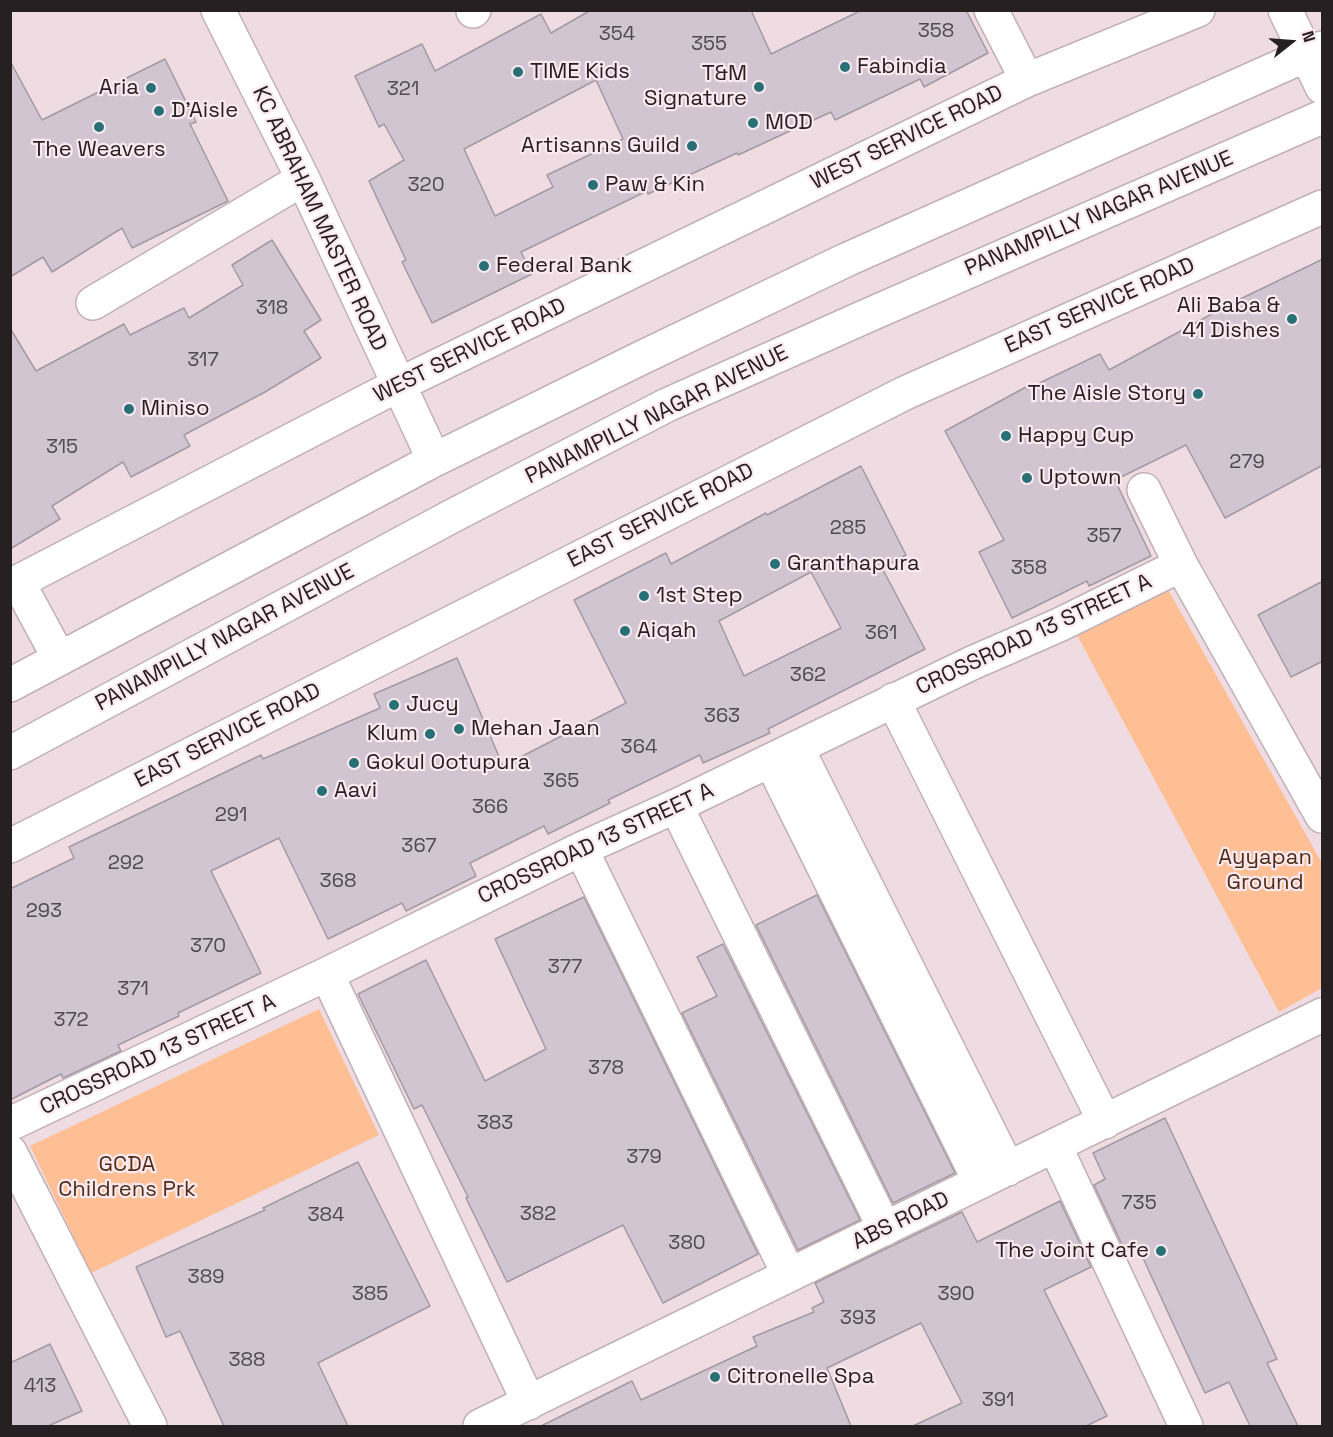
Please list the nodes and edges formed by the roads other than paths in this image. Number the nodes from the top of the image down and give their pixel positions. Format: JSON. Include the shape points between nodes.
{"nodes":[{"id":1,"x":218,"y":10,"type":"edge"},
{"id":2,"x":991,"y":10,"type":"edge"},
{"id":3,"x":1198,"y":10,"type":"edge"},
{"id":4,"x":1285,"y":10,"type":"edge"},
{"id":5,"x":1315,"y":52,"type":"edge"},
{"id":6,"x":1027,"y":80,"type":"junction"},
{"id":7,"x":1323,"y":87,"type":"edge"},
{"id":8,"x":1323,"y":117,"type":"edge"},
{"id":9,"x":303,"y":179,"type":"junction"},
{"id":10,"x":1323,"y":207,"type":"edge"},
{"id":11,"x":93,"y":303,"type":"dead end"},
{"id":12,"x":398,"y":386,"type":"junction"},
{"id":13,"x":434,"y":460,"type":"junction"},
{"id":14,"x":1144,"y":490,"type":"dead end"},
{"id":15,"x":1181,"y":565,"type":"junction"},
{"id":16,"x":14,"y":584,"type":"edge"},
{"id":17,"x":59,"y":658,"type":"junction"},
{"id":18,"x":10,"y":685,"type":"edge"},
{"id":19,"x":894,"y":700,"type":"junction"},
{"id":20,"x":10,"y":753,"type":"edge"},
{"id":21,"x":784,"y":754,"type":"junction"},
{"id":22,"x":676,"y":806,"type":"junction"},
{"id":23,"x":1323,"y":816,"type":"edge"},
{"id":24,"x":10,"y":846,"type":"edge"},
{"id":25,"x":581,"y":849,"type":"junction"},
{"id":26,"x":327,"y":974,"type":"junction"},
{"id":27,"x":1323,"y":1016,"type":"edge"},
{"id":28,"x":1105,"y":1122,"type":"junction"},
{"id":29,"x":10,"y":1124,"type":"edge"},
{"id":30,"x":1055,"y":1146,"type":"junction"},
{"id":31,"x":10,"y":1152,"type":"edge"},
{"id":32,"x":994,"y":1176,"type":"junction"},
{"id":33,"x":885,"y":1229,"type":"junction"},
{"id":34,"x":789,"y":1275,"type":"junction"},
{"id":35,"x":529,"y":1402,"type":"junction"},
{"id":36,"x":150,"y":1426,"type":"edge"},
{"id":37,"x":480,"y":1426,"type":"edge"},
{"id":38,"x":1186,"y":1426,"type":"edge"}],
"edges":[{"from":1,"to":9,"type":"street","name":"KC ABRAHAM MASTER ROAD"},
{"from":2,"to":6,"type":"street"},
{"from":3,"to":6,"type":"street","name":"WEST SERVICE ROAD"},
{"from":4,"to":5,"type":"street"},
{"from":5,"to":7,"type":"street"},
{"from":5,"to":13,"type":"street","via":[[846,260]]},
{"from":6,"to":12,"type":"street","name":"WEST SERVICE ROAD"},
{"from":8,"to":20,"type":"street","name":"PANAMPILLY NAGAR AVENUE","via":[[667,405]]},
{"from":9,"to":11,"type":"street"},
{"from":9,"to":12,"type":"street","name":"KC ABRAHAM MASTER ROAD"},
{"from":10,"to":24,"type":"street","name":"EAST SERVICE ROAD","via":[[905,393]]},
{"from":12,"to":13,"type":"street","name":"KC ABRAHAM MASTER ROAD"},
{"from":12,"to":16,"type":"street","name":"WEST SERVICE ROAD"},
{"from":13,"to":17,"type":"street"},
{"from":14,"to":15,"type":"street"},
{"from":15,"to":19,"type":"street","name":"CROSSROAD 13 STREET A"},
{"from":15,"to":23,"type":"street"},
{"from":16,"to":17,"type":"street"},
{"from":17,"to":18,"type":"street"},
{"from":19,"to":21,"type":"street","name":"CROSSROAD 13 STREET A"},
{"from":19,"to":28,"type":"street"},
{"from":21,"to":22,"type":"street","name":"CROSSROAD 13 STREET A"},
{"from":21,"to":32,"type":"street"},
{"from":22,"to":25,"type":"street","name":"CROSSROAD 13 STREET A"},
{"from":22,"to":33,"type":"street"},
{"from":25,"to":26,"type":"street","name":"CROSSROAD 13 STREET A"},
{"from":25,"to":34,"type":"street"},
{"from":26,"to":29,"type":"street","name":"CROSSROAD 13 STREET A"},
{"from":26,"to":35,"type":"street"},
{"from":27,"to":28,"type":"street","name":"ABS ROAD"},
{"from":28,"to":30,"type":"street","name":"ABS ROAD"},
{"from":30,"to":32,"type":"street","name":"ABS ROAD"},
{"from":30,"to":38,"type":"street"},
{"from":31,"to":36,"type":"street"},
{"from":32,"to":33,"type":"street","name":"ABS ROAD"},
{"from":33,"to":34,"type":"street","name":"ABS ROAD"},
{"from":34,"to":35,"type":"street","name":"ABS ROAD"},
{"from":35,"to":37,"type":"street","name":"ABS ROAD"}]}
